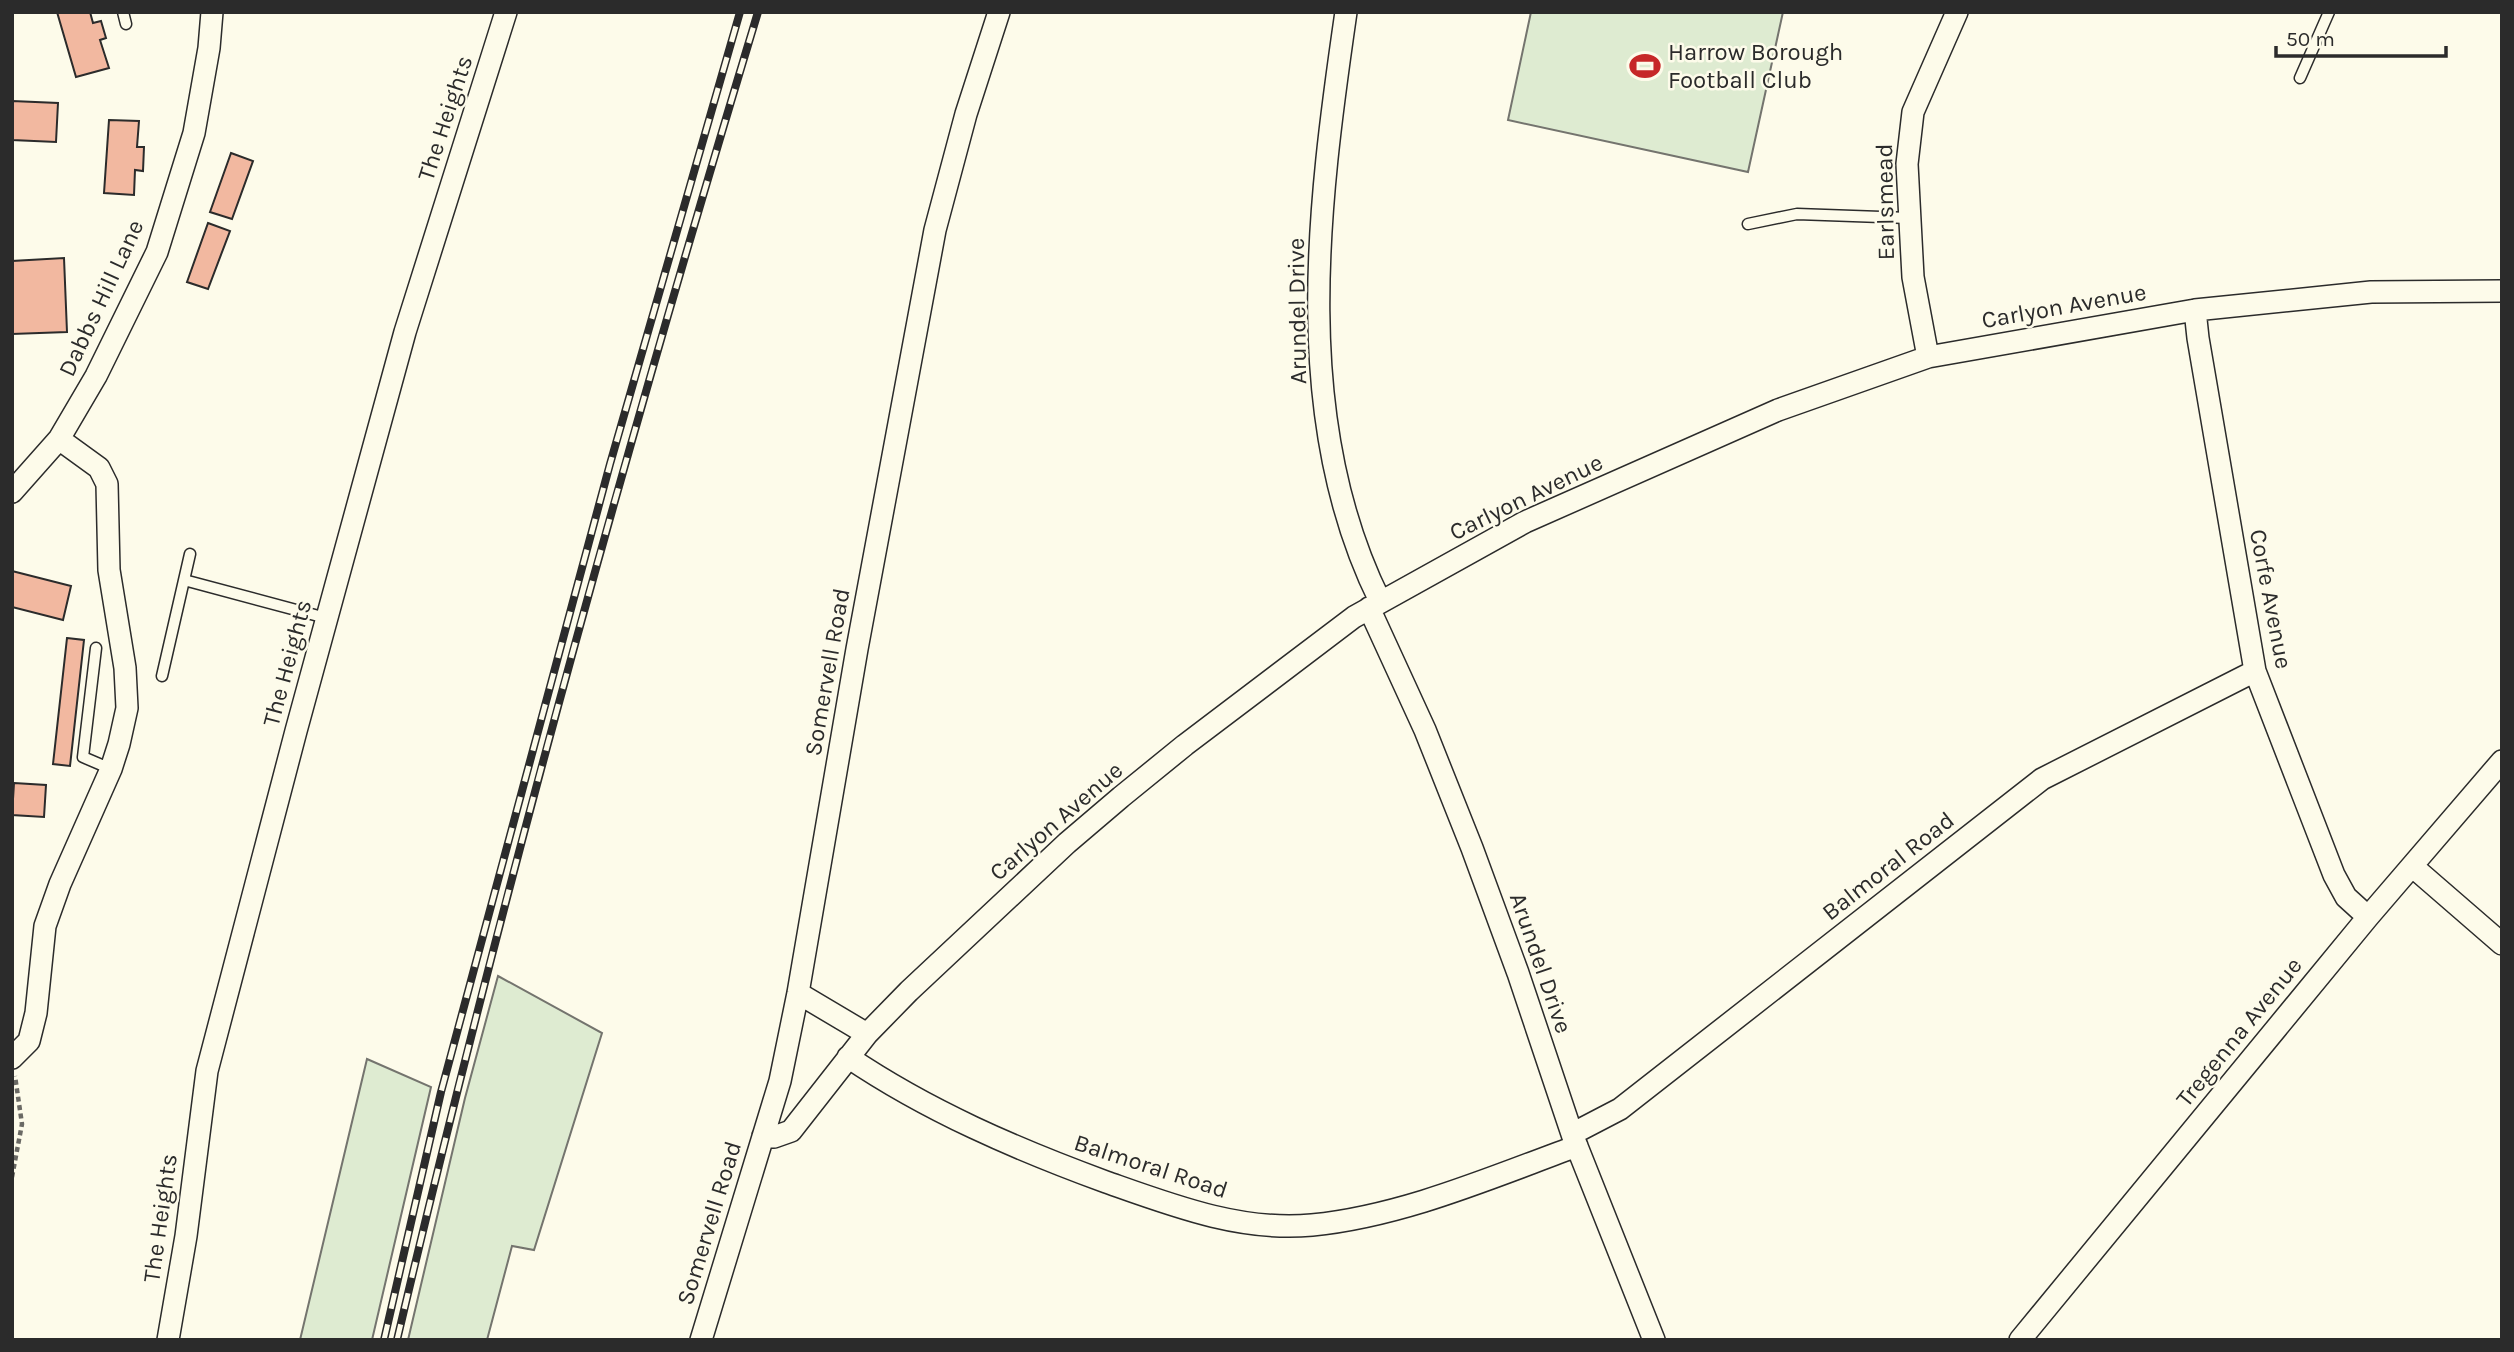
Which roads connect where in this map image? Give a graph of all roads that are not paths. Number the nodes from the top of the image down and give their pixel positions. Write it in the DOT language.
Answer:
graph roads {
  1 [pos="123,12"];
  2 [pos="212,12"];
  3 [pos="506,12"];
  4 [pos="999,12"];
  5 [pos="1346,12"];
  6 [pos="1957,12"];
  7 [pos="2329,12"];
  8 [pos="126,24"];
  9 [pos="2300,78"];
  10 [pos="1909,218"];
  11 [pos="1748,224"];
  12 [pos="2502,290"];
  13 [pos="2195,310"];
  14 [pos="1928,357"];
  15 [pos="59,439"];
  16 [pos="12,492"];
  17 [pos="190,554"];
  18 [pos="184,580"];
  19 [pos="1375,604"];
  20 [pos="326,618"];
  21 [pos="96,648"];
  22 [pos="2255,671"];
  23 [pos="162,676"];
  24 [pos="2502,761"];
  25 [pos="111,769"];
  26 [pos="2412,866"];
  27 [pos="2368,917"];
  28 [pos="2502,944"];
  29 [pos="798,993"];
  30 [pos="867,1034"];
  31 [pos="848,1057"];
  32 [pos="12,1058"];
  33 [pos="763,1136"];
  34 [pos="1574,1140"];
  35 [pos="168,1340"];
  36 [pos="701,1340"];
  37 [pos="1654,1340"];
  38 [pos="2020,1340"];
  1 -- 8 [label="lane"];
  2 -- 15 [label="street, Dabbs Hill Lane"];
  3 -- 20 [label="street, The Heights"];
  4 -- 29 [label="street, Somervell Road"];
  5 -- 19 [label="street, Arundel Drive"];
  6 -- 10 [label="street, Earlsmead"];
  7 -- 9 [label="lane"];
  10 -- 11 [label="lane"];
  10 -- 14 [label="street, Earlsmead"];
  12 -- 13 [label="street, Carlyon Avenue"];
  13 -- 14 [label="street, Carlyon Avenue"];
  13 -- 22 [label="street, Corfe Avenue"];
  14 -- 19 [label="street, Carlyon Avenue"];
  15 -- 16 [label="street, Dabbs Hill Lane"];
  15 -- 25 [label="street"];
  17 -- 18 [label="lane"];
  18 -- 20 [label="lane"];
  18 -- 23 [label="lane"];
  19 -- 30 [label="street, Carlyon Avenue"];
  19 -- 34 [label="street, Arundel Drive"];
  20 -- 35 [label="street, The Heights"];
  21 -- 25 [label="lane"];
  22 -- 27 [label="street, Corfe Avenue"];
  22 -- 34 [label="street, Balmoral Road"];
  24 -- 26 [label="street, Tregenna Avenue"];
  25 -- 32 [label="street"];
  26 -- 27 [label="street, Tregenna Avenue"];
  26 -- 28 [label="street"];
  27 -- 38 [label="street, Tregenna Avenue"];
  29 -- 30 [label="street"];
  29 -- 33 [label="street, Somervell Road"];
  30 -- 31 [label="street, Carlyon Avenue"];
  31 -- 33 [label="street, Carlyon Avenue"];
  31 -- 34 [label="street, Balmoral Road"];
  33 -- 36 [label="street, Somervell Road"];
  34 -- 37 [label="street, Arundel Drive"];
}
